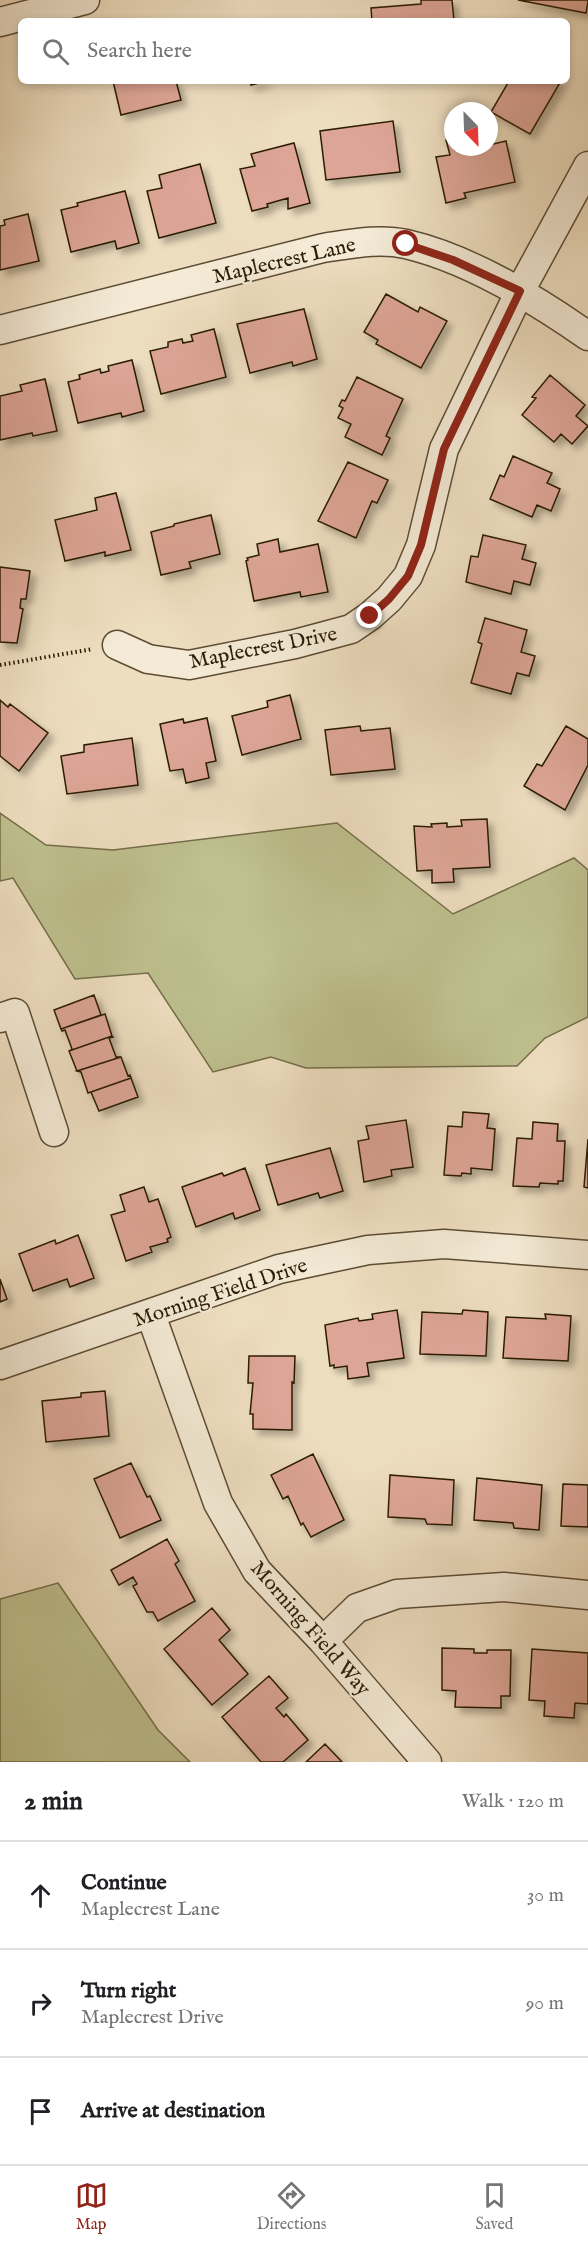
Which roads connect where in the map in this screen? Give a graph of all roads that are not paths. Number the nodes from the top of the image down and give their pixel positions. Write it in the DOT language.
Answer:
graph roads {
  1 [pos="85,0"];
  2 [pos="0,22"];
  3 [pos="588,165"];
  4 [pos="520,291"];
  5 [pos="0,330"];
  6 [pos="588,336"];
  7 [pos="117,645"];
  8 [pos="0,1018"];
  9 [pos="54,1132"];
  10 [pos="588,1255"];
  11 [pos="151,1315"];
  12 [pos="0,1365"];
  13 [pos="588,1595"];
  14 [pos="322,1641"];
  15 [pos="428,1762"];
  1 -- 2 [label="street"];
  3 -- 4 [label="street, Maplecrest Drive"];
  4 -- 5 [label="street, Maplecrest Lane"];
  4 -- 6 [label="street, Maplecrest Lane"];
  4 -- 7 [label="street, Maplecrest Drive"];
  8 -- 9 [label="street"];
  10 -- 11 [label="street, Morning Field Drive"];
  11 -- 12 [label="street, Morning Field Drive"];
  11 -- 14 [label="street, Morning Field Way"];
  13 -- 14 [label="street"];
  14 -- 15 [label="street, Morning Field Way"];
}
